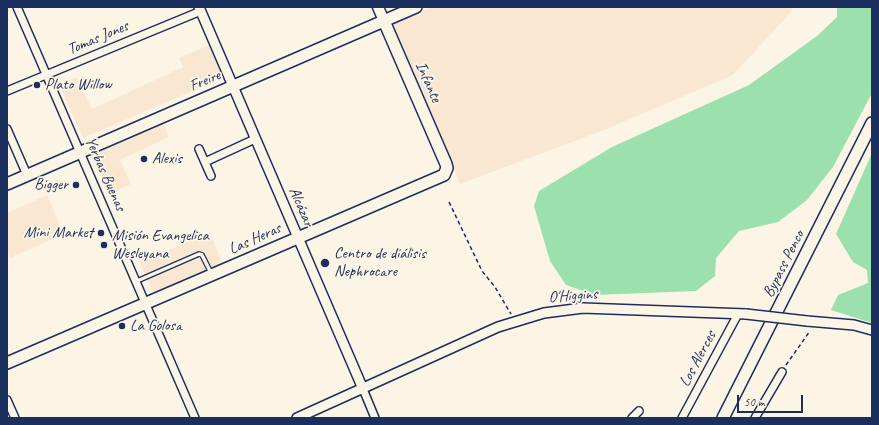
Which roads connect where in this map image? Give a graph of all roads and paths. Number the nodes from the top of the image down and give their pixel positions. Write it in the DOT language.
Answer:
graph roads {
  1 [pos="17,7"];
  2 [pos="378,7"];
  3 [pos="413,8"];
  4 [pos="200,9"];
  5 [pos="384,21"];
  6 [pos="47,75"];
  7 [pos="233,86"];
  8 [pos="7,92"];
  9 [pos="872,123"];
  10 [pos="7,129"];
  11 [pos="255,139"];
  12 [pos="199,149"];
  13 [pos="81,152"];
  14 [pos="205,162"];
  15 [pos="447,171"];
  16 [pos="27,175"];
  17 [pos="211,176"];
  18 [pos="7,184"];
  19 [pos="449,202"];
  20 [pos="298,238"];
  21 [pos="212,275"];
  22 [pos="137,281"];
  23 [pos="146,303"];
  24 [pos="742,314"];
  25 [pos="515,321"];
  26 [pos="811,321"];
  27 [pos="872,330"];
  28 [pos="7,363"];
  29 [pos="782,372"];
  30 [pos="363,389"];
  31 [pos="7,400"];
  32 [pos="639,411"];
  33 [pos="15,418"];
  34 [pos="195,418"];
  35 [pos="297,418"];
  36 [pos="375,418"];
  37 [pos="632,418"];
  38 [pos="682,418"];
  39 [pos="723,418"];
  40 [pos="755,418"];
  1 -- 6 [label="street, Yerbas Buenas"];
  2 -- 5 [label="main road, Infante"];
  3 -- 5 [label="main road, Freire"];
  4 -- 6 [label="street, Tomas Jones"];
  4 -- 7 [label="street, Alcázar"];
  5 -- 7 [label="main road, Freire"];
  5 -- 15 [label="main road, Infante"];
  6 -- 8 [label="street, Tomas Jones"];
  6 -- 13 [label="street, Yerbas Buenas"];
  7 -- 11 [label="street, Alcázar"];
  7 -- 13 [label="main road, Freire"];
  9 -- 39 [label="main road, Bypass Penco"];
  10 -- 16 [label="street"];
  11 -- 14 [label="street"];
  11 -- 20 [label="street, Alcázar"];
  12 -- 14 [label="street"];
  13 -- 16 [label="main road, Freire"];
  13 -- 22 [label="street, Yerbas Buenas"];
  14 -- 17 [label="street"];
  15 -- 20 [label="main road, Las Heras"];
  16 -- 18 [label="main road, Freire"];
  19 -- 25 [label="path"];
  20 -- 21 [label="main road, Las Heras"];
  20 -- 30 [label="street, Alcázar"];
  21 -- 22 [label="lane"];
  21 -- 23 [label="main road, Las Heras"];
  22 -- 23 [label="street, Yerbas Buenas"];
  23 -- 28 [label="main road, Las Heras"];
  23 -- 34 [label="street, Yerbas Buenas"];
  24 -- 25 [label="street, O'Higgins"];
  24 -- 26 [label="street, O'Higgins, bridge"];
  24 -- 38 [label="street, Los Alerces"];
  25 -- 30 [label="street, O'Higgins"];
  26 -- 27 [label="street, O'Higgins"];
  26 -- 29 [label="path"];
  29 -- 40 [label="street"];
  30 -- 35 [label="street, O'Higgins"];
  30 -- 36 [label="street, Alcázar"];
  31 -- 33 [label="street"];
  32 -- 37 [label="street"];
}
